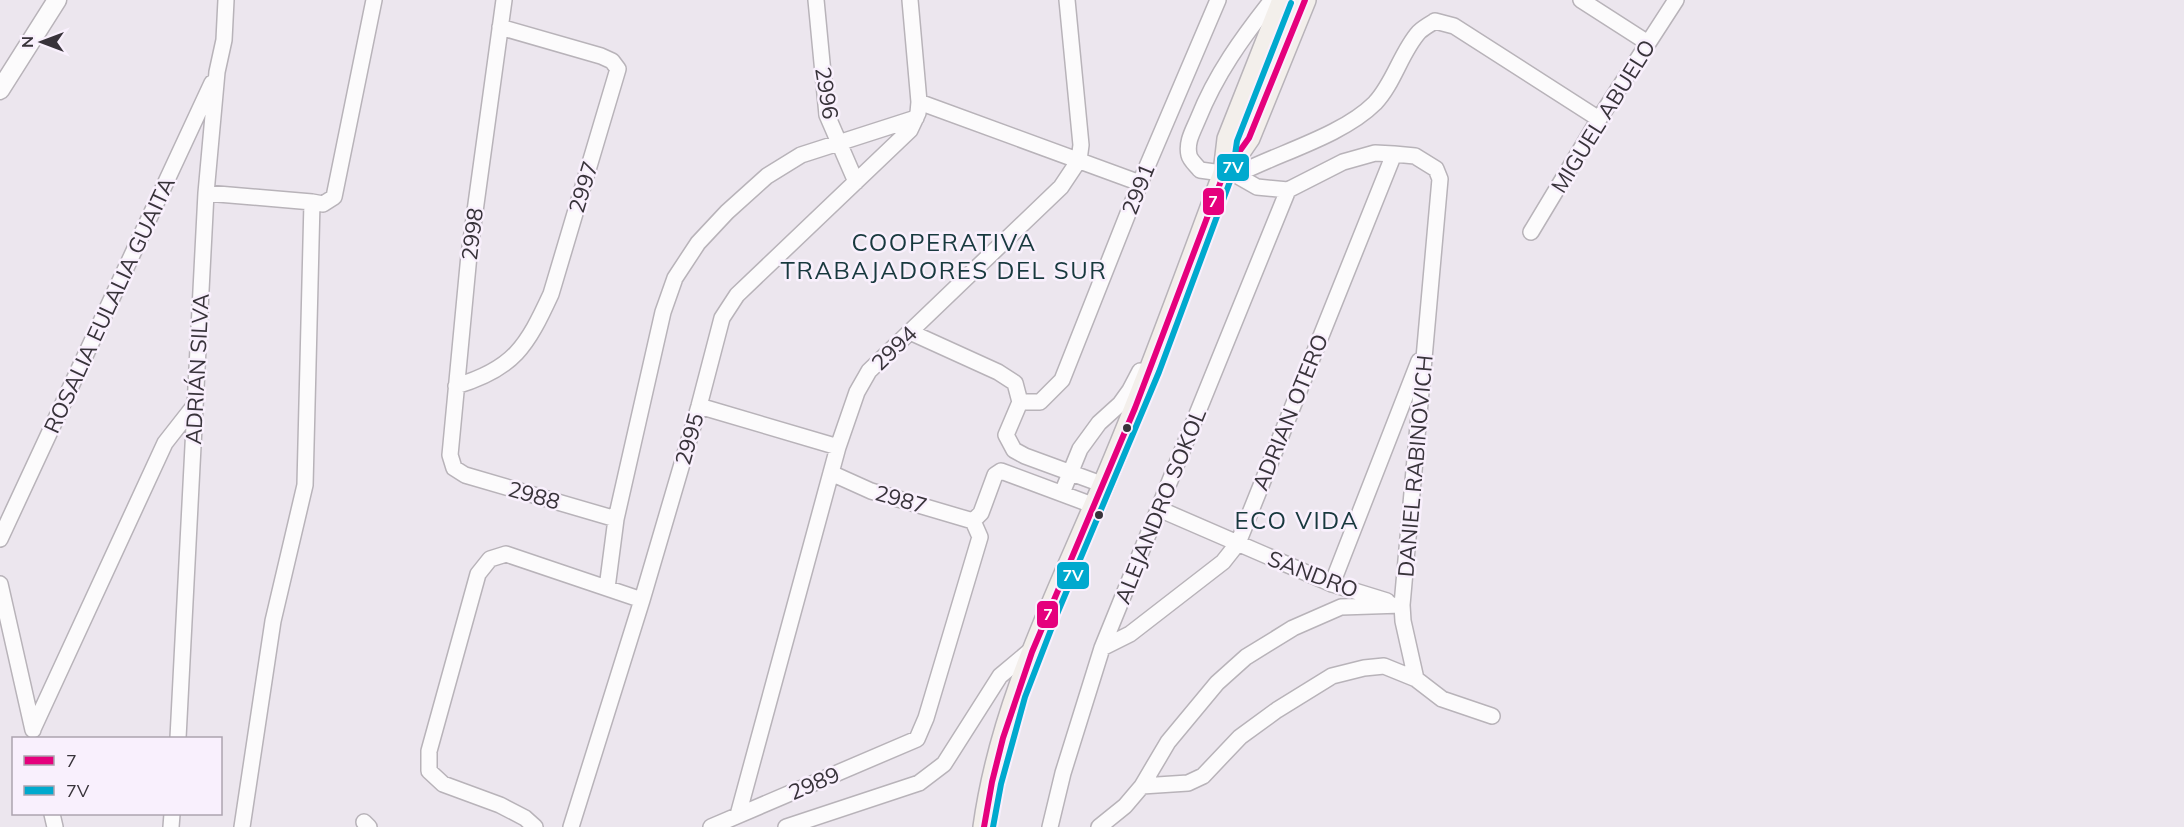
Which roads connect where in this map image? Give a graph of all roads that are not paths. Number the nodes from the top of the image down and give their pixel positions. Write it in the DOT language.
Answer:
graph roads {
  1 [pos="57,0"];
  2 [pos="226,0"];
  3 [pos="374,0"];
  4 [pos="504,0"];
  5 [pos="816,0"];
  6 [pos="910,0"];
  7 [pos="1066,0"];
  8 [pos="1218,0"];
  9 [pos="1272,0"];
  10 [pos="1283,0"];
  11 [pos="1305,0"];
  12 [pos="1581,0"];
  13 [pos="1676,0"];
  14 [pos="501,27"];
  15 [pos="1648,42"];
  16 [pos="217,72"];
  17 [pos="0,90"];
  18 [pos="919,102"];
  19 [pos="916,118"];
  20 [pos="1599,119"];
  21 [pos="838,141"];
  22 [pos="1394,154"];
  23 [pos="1079,160"];
  24 [pos="1230,174"];
  25 [pos="856,182"];
  26 [pos="1140,183"];
  27 [pos="1288,190"];
  28 [pos="206,193"];
  29 [pos="312,202"];
  30 [pos="1531,232"];
  31 [pos="910,332"];
  32 [pos="1426,343"];
  33 [pos="1159,344"];
  34 [pos="456,386"];
  35 [pos="1020,402"];
  36 [pos="194,406"];
  37 [pos="699,406"];
  38 [pos="838,447"];
  39 [pos="454,468"];
  40 [pos="1070,472"];
  41 [pos="831,473"];
  42 [pos="1104,485"];
  43 [pos="1062,493"];
  44 [pos="1095,506"];
  45 [pos="1159,509"];
  46 [pos="616,519"];
  47 [pos="974,521"];
  48 [pos="0,539"];
  49 [pos="1238,543"];
  50 [pos="0,584"];
  51 [pos="1332,584"];
  52 [pos="607,588"];
  53 [pos="642,600"];
  54 [pos="1402,605"];
  55 [pos="3,611"];
  56 [pos="1102,648"];
  57 [pos="1032,650"];
  58 [pos="1416,679"];
  59 [pos="1492,716"];
  60 [pos="34,734"];
  61 [pos="177,737"];
  62 [pos="1142,786"];
  63 [pos="738,815"];
  64 [pos="242,827"];
  65 [pos="535,827"];
  66 [pos="571,827"];
  67 [pos="711,827"];
  68 [pos="786,827"];
  69 [pos="984,827"];
  70 [pos="1050,827"];
  71 [pos="1099,827"];
  1 -- 17 [label="street"];
  2 -- 16 [label="street, ADRIÁN SILVA"];
  3 -- 29 [label="street"];
  4 -- 14 [label="street, 2998"];
  5 -- 21 [label="street, 2996"];
  6 -- 18 [label="street, 2995"];
  7 -- 23 [label="street"];
  8 -- 26 [label="street, 2991"];
  9 -- 24 [label="street"];
  10 -- 24 [label="main road"];
  11 -- 24 [label="main road"];
  12 -- 15 [label="street"];
  13 -- 15 [label="street, MIGUEL ABUELO"];
  14 -- 34 [label="street, 2998"];
  14 -- 34 [label="street, 2997"];
  15 -- 20 [label="street, MIGUEL ABUELO"];
  16 -- 28 [label="street, ADRIÁN SILVA"];
  16 -- 48 [label="street, ROSALIA EULALIA GUAITA"];
  18 -- 19 [label="street, 2995"];
  18 -- 23 [label="street"];
  19 -- 21 [label="street"];
  19 -- 25 [label="street, 2995"];
  20 -- 24 [label="street"];
  20 -- 30 [label="street, MIGUEL ABUELO"];
  21 -- 25 [label="street, 2996"];
  21 -- 46 [label="street"];
  22 -- 27 [label="street"];
  22 -- 32 [label="street, DANIEL RABINOVICH"];
  22 -- 49 [label="street, ADRIAN OTERO"];
  23 -- 26 [label="street"];
  23 -- 31 [label="street, 2994"];
  24 -- 27 [label="street"];
  24 -- 33 [label="main road"];
  25 -- 37 [label="street, 2995"];
  26 -- 35 [label="street, 2991"];
  27 -- 45 [label="street, ALEJANDRO SOKOL"];
  28 -- 29 [label="street"];
  28 -- 36 [label="street, ADRIÁN SILVA"];
  29 -- 64 [label="street"];
  31 -- 35 [label="street"];
  31 -- 38 [label="street, 2994"];
  32 -- 51 [label="street"];
  32 -- 54 [label="street, DANIEL RABINOVICH"];
  33 -- 40 [label="street"];
  33 -- 42 [label="main road"];
  34 -- 39 [label="street, 2998"];
  35 -- 40 [label="street"];
  36 -- 60 [label="street"];
  36 -- 61 [label="street, ADRIÁN SILVA"];
  37 -- 38 [label="street"];
  37 -- 53 [label="street, 2995"];
  38 -- 41 [label="street, 2994"];
  39 -- 46 [label="street, 2988"];
  40 -- 42 [label="street"];
  40 -- 43 [label="street"];
  41 -- 47 [label="street, 2987"];
  41 -- 63 [label="street, 2994"];
  42 -- 44 [label="main road"];
  43 -- 44 [label="street"];
  43 -- 47 [label="street"];
  44 -- 57 [label="main road"];
  45 -- 49 [label="street, SANDRO"];
  45 -- 56 [label="street, ALEJANDRO SOKOL"];
  46 -- 52 [label="street"];
  47 -- 63 [label="street, 2989"];
  49 -- 51 [label="street, SANDRO"];
  49 -- 56 [label="street, ADRIAN OTERO"];
  50 -- 55 [label="street"];
  51 -- 54 [label="street, SANDRO"];
  52 -- 53 [label="street"];
  52 -- 65 [label="street"];
  53 -- 66 [label="street, 2995"];
  54 -- 58 [label="street, DANIEL RABINOVICH"];
  54 -- 62 [label="street"];
  55 -- 60 [label="street"];
  56 -- 70 [label="street, ALEJANDRO SOKOL"];
  57 -- 68 [label="street"];
  57 -- 69 [label="main road"];
  58 -- 59 [label="street"];
  58 -- 62 [label="street"];
  62 -- 71 [label="street"];
  63 -- 67 [label="street, 2989"];
}
